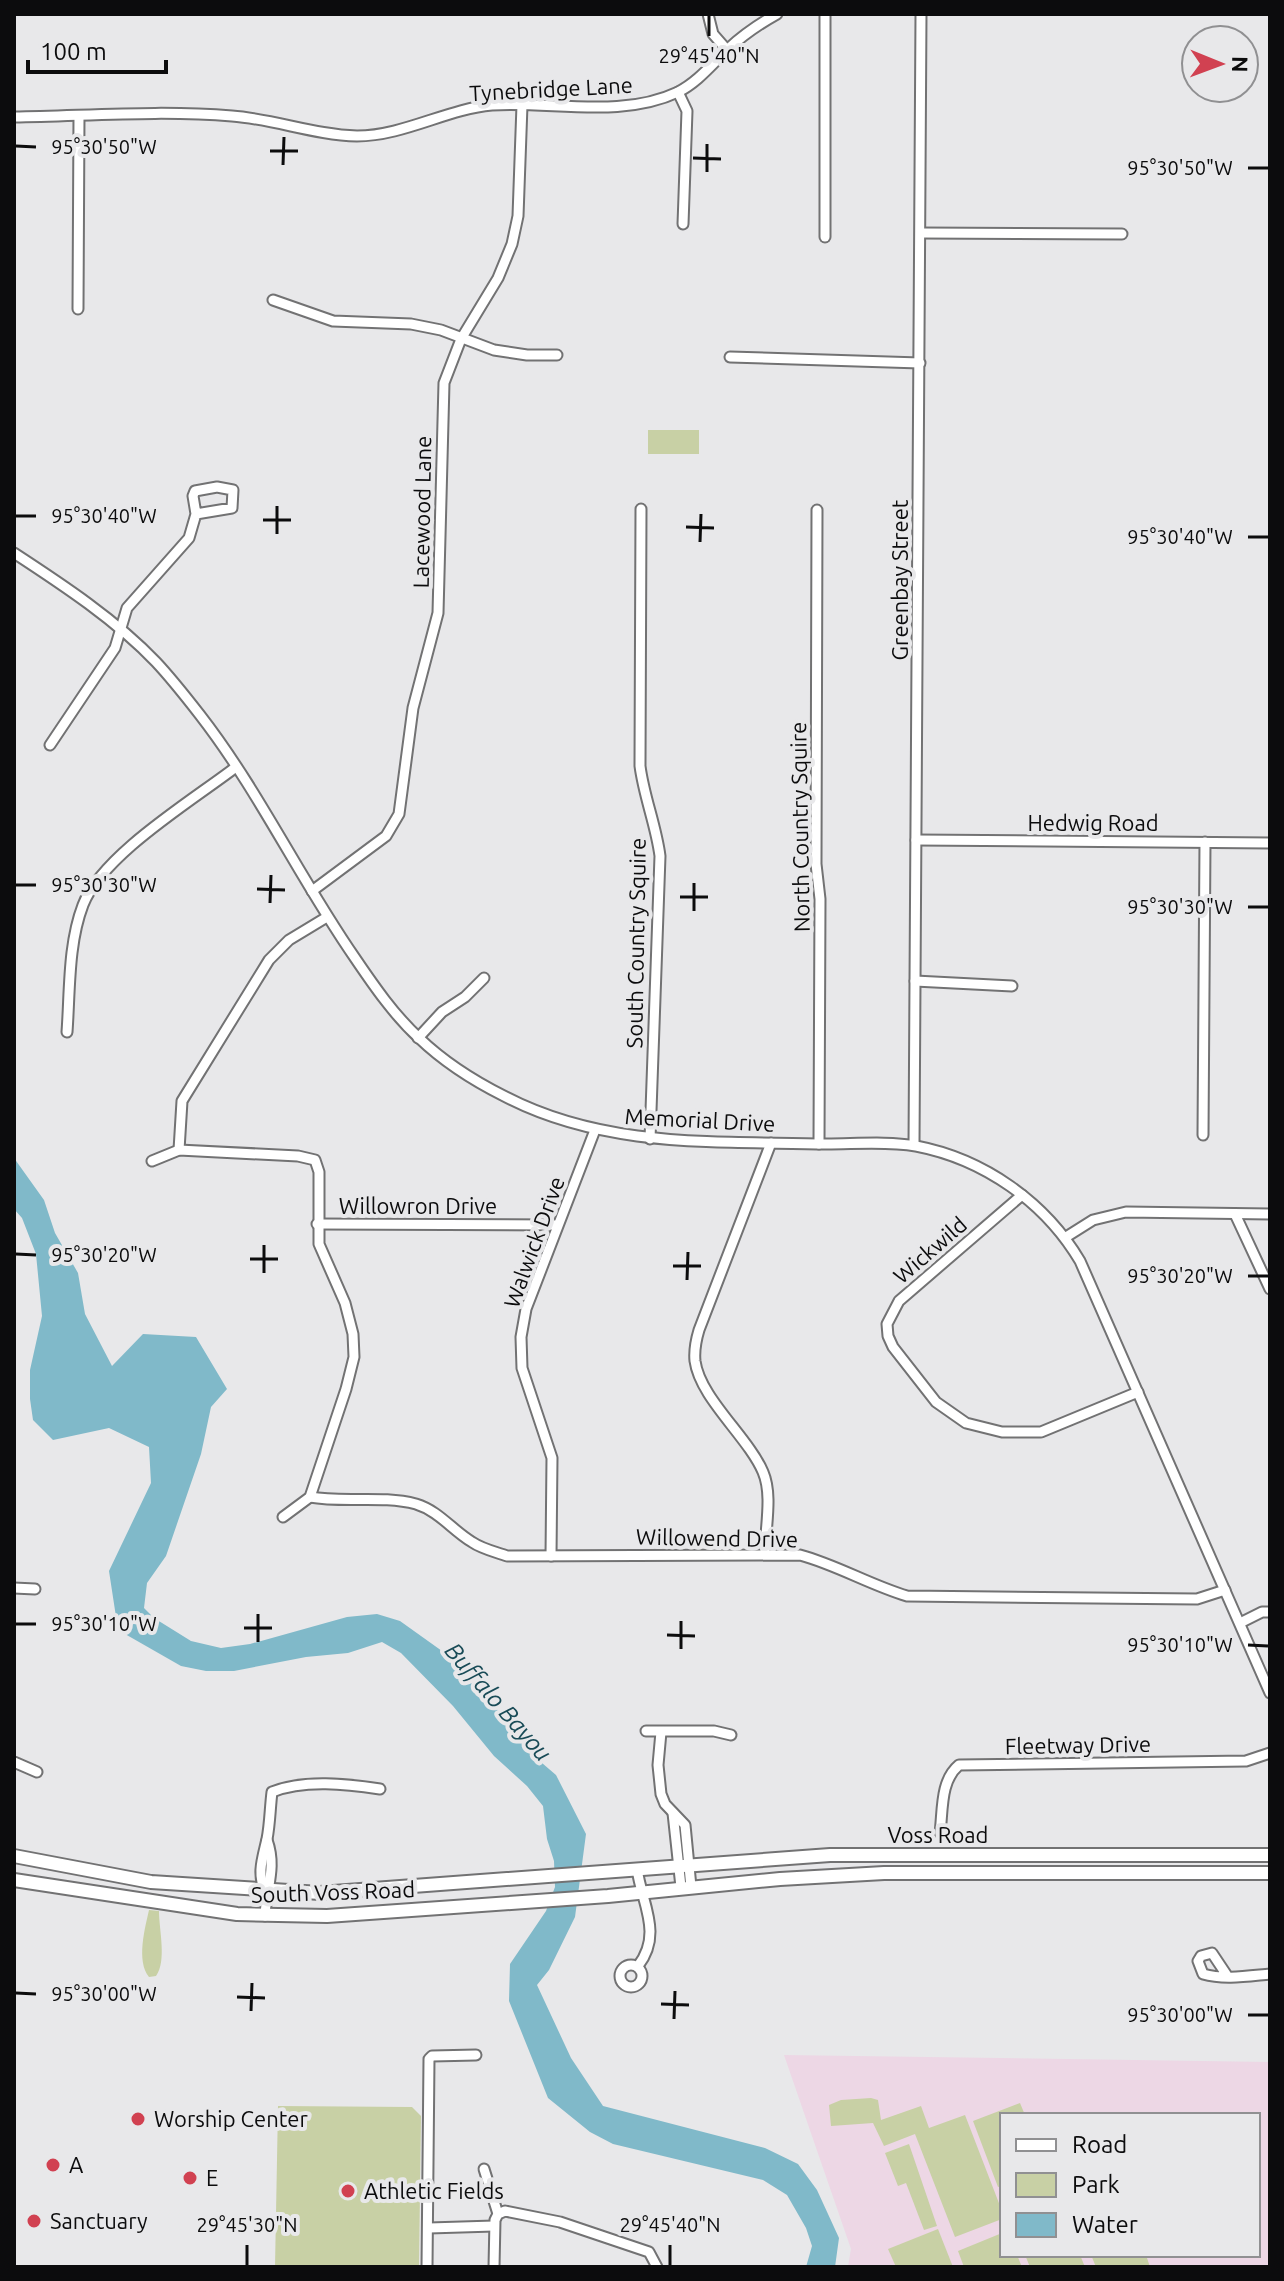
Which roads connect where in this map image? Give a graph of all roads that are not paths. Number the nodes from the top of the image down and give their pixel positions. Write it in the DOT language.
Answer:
graph roads {
  1 [pos="708,14"];
  2 [pos="777,14"];
  3 [pos="825,14"];
  4 [pos="921,14"];
  5 [pos="727,50"];
  6 [pos="678,92"];
  7 [pos="522,105"];
  8 [pos="79,116"];
  9 [pos="14,117"];
  10 [pos="683,224"];
  11 [pos="921,233"];
  12 [pos="1122,234"];
  13 [pos="825,237"];
  14 [pos="273,300"];
  15 [pos="78,309"];
  16 [pos="461,339"];
  17 [pos="557,355"];
  18 [pos="730,357"];
  19 [pos="920,363"];
  20 [pos="641,509"];
  21 [pos="817,510"];
  22 [pos="196,514"];
  23 [pos="14,553"];
  24 [pos="121,629"];
  25 [pos="50,745"];
  26 [pos="236,767"];
  27 [pos="916,840"];
  28 [pos="1205,842"];
  29 [pos="1270,843"];
  30 [pos="312,891"];
  31 [pos="327,917"];
  32 [pos="484,978"];
  33 [pos="915,981"];
  34 [pos="1012,986"];
  35 [pos="67,1032"];
  36 [pos="418,1038"];
  37 [pos="595,1130"];
  38 [pos="1203,1135"];
  39 [pos="650,1139"];
  40 [pos="771,1143"];
  41 [pos="819,1144"];
  42 [pos="914,1145"];
  43 [pos="179,1150"];
  44 [pos="152,1161"];
  45 [pos="1022,1195"];
  46 [pos="1235,1214"];
  47 [pos="1270,1214"];
  48 [pos="317,1224"];
  49 [pos="557,1225"];
  50 [pos="1066,1237"];
  51 [pos="1270,1289"];
  52 [pos="1138,1392"];
  53 [pos="310,1497"];
  54 [pos="283,1517"];
  55 [pos="765,1553"];
  56 [pos="551,1556"];
  57 [pos="14,1588"];
  58 [pos="35,1589"];
  59 [pos="1225,1590"];
  60 [pos="1270,1612"];
  61 [pos="1240,1623"];
  62 [pos="1270,1693"];
  63 [pos="646,1731"];
  64 [pos="661,1732"];
  65 [pos="731,1735"];
  66 [pos="1270,1753"];
  67 [pos="14,1762"];
  68 [pos="37,1772"];
  69 [pos="380,1789"];
  70 [pos="940,1833"];
  71 [pos="998,1855"];
  72 [pos="1270,1855"];
  73 [pos="14,1856"];
  74 [pos="1108,1856"];
  75 [pos="780,1859"];
  76 [pos="683,1866"];
  77 [pos="637,1869"];
  78 [pos="606,1871"];
  79 [pos="996,1873"];
  80 [pos="1270,1873"];
  81 [pos="1107,1874"];
  82 [pos="780,1879"];
  83 [pos="14,1880"];
  84 [pos="404,1887"];
  85 [pos="686,1887"];
  86 [pos="266,1892"];
  87 [pos="641,1892"];
  88 [pos="608,1896"];
  89 [pos="420,1910"];
  90 [pos="265,1916"];
  91 [pos="638,1966"];
  92 [pos="1270,1974"];
  93 [pos="1228,1977"];
  94 [pos="476,2055"];
  95 [pos="484,2169"];
  96 [pos="498,2214"];
  97 [pos="494,2226"];
  98 [pos="429,2228"];
  99 [pos="427,2267"];
  100 [pos="494,2267"];
  101 [pos="657,2267"];
  1 -- 5 [label="street"];
  2 -- 5 [label="street, Tynebridge Lane"];
  3 -- 13 [label="street"];
  4 -- 11 [label="street, Greenbay Street"];
  5 -- 6 [label="street, Tynebridge Lane"];
  6 -- 7 [label="street, Tynebridge Lane"];
  6 -- 10 [label="street"];
  7 -- 8 [label="street, Tynebridge Lane"];
  7 -- 16 [label="street, Lacewood Lane"];
  8 -- 9 [label="street, Tynebridge Lane"];
  8 -- 15 [label="street"];
  11 -- 12 [label="street"];
  11 -- 19 [label="street, Greenbay Street"];
  14 -- 16 [label="street"];
  16 -- 17 [label="street"];
  16 -- 30 [label="street, Lacewood Lane"];
  18 -- 19 [label="street"];
  19 -- 27 [label="street, Greenbay Street"];
  20 -- 39 [label="street, South Country Squire"];
  21 -- 41 [label="street, North Country Squire"];
  22 -- 22 [label="street"];
  22 -- 24 [label="street"];
  23 -- 24 [label="street, Memorial Drive"];
  24 -- 25 [label="street"];
  24 -- 26 [label="street, Memorial Drive"];
  26 -- 30 [label="street, Memorial Drive"];
  26 -- 35 [label="street"];
  27 -- 28 [label="street, Hedwig Road"];
  27 -- 33 [label="street, Greenbay Street"];
  28 -- 29 [label="street, Hedwig Road"];
  28 -- 38 [label="street"];
  30 -- 31 [label="street, Memorial Drive"];
  31 -- 36 [label="street, Memorial Drive"];
  31 -- 43 [label="street"];
  32 -- 36 [label="street"];
  33 -- 34 [label="street"];
  33 -- 42 [label="street, Greenbay Street"];
  36 -- 37 [label="street, Memorial Drive"];
  37 -- 39 [label="street, Memorial Drive"];
  37 -- 49 [label="street, Walwick Drive"];
  39 -- 40 [label="street, Memorial Drive"];
  40 -- 41 [label="street, Memorial Drive"];
  40 -- 55 [label="street"];
  41 -- 42 [label="street, Memorial Drive"];
  42 -- 45 [label="street, Memorial Drive"];
  43 -- 44 [label="street, Willowron Drive"];
  43 -- 48 [label="street, Willowron Drive"];
  45 -- 50 [label="street, Memorial Drive"];
  45 -- 52 [label="street, Wickwild"];
  46 -- 47 [label="street"];
  46 -- 50 [label="street"];
  46 -- 51 [label="street"];
  48 -- 49 [label="street, Willowron Drive"];
  48 -- 53 [label="street"];
  49 -- 56 [label="street, Walwick Drive"];
  50 -- 52 [label="street, Memorial Drive"];
  52 -- 59 [label="street, Memorial Drive"];
  53 -- 54 [label="street"];
  53 -- 56 [label="street, Willowend Drive"];
  55 -- 56 [label="street, Willowend Drive"];
  55 -- 59 [label="street, Willowend Drive"];
  57 -- 58 [label="street"];
  59 -- 61 [label="street, Memorial Drive"];
  60 -- 61 [label="street"];
  61 -- 62 [label="street, Memorial Drive"];
  63 -- 64 [label="street"];
  64 -- 65 [label="street"];
  64 -- 76 [label="street"];
  66 -- 70 [label="street, Fleetway Drive"];
  67 -- 68 [label="street"];
  69 -- 86 [label="street"];
  71 -- 74 [label="main road, Voss Road"];
  71 -- 75 [label="main road, Voss Road"];
  71 -- 79 [label="main road"];
  72 -- 74 [label="main road, Voss Road"];
  73 -- 86 [label="main road, South Voss Road"];
  74 -- 81 [label="main road"];
  75 -- 76 [label="main road, Voss Road"];
  75 -- 82 [label="main road"];
  76 -- 77 [label="main road, Voss Road"];
  76 -- 85 [label="street"];
  77 -- 78 [label="main road, Voss Road"];
  77 -- 87 [label="street"];
  78 -- 84 [label="main road, South Voss Road"];
  79 -- 81 [label="main road, Voss Road"];
  79 -- 82 [label="main road, Voss Road"];
  80 -- 81 [label="main road, Voss Road"];
  82 -- 85 [label="main road, Voss Road"];
  83 -- 90 [label="main road, South Voss Road"];
  84 -- 86 [label="main road, South Voss Road"];
  84 -- 89 [label="main road"];
  85 -- 87 [label="main road, Voss Road"];
  86 -- 90 [label="street"];
  87 -- 88 [label="main road, Voss Road"];
  87 -- 91 [label="street"];
  88 -- 89 [label="main road, South Voss Road"];
  89 -- 90 [label="main road, South Voss Road"];
  92 -- 93 [label="street"];
  94 -- 98 [label="street"];
  95 -- 96 [label="street"];
  96 -- 97 [label="street"];
  96 -- 101 [label="street"];
  97 -- 98 [label="street"];
  97 -- 100 [label="street"];
  98 -- 99 [label="street"];
}
